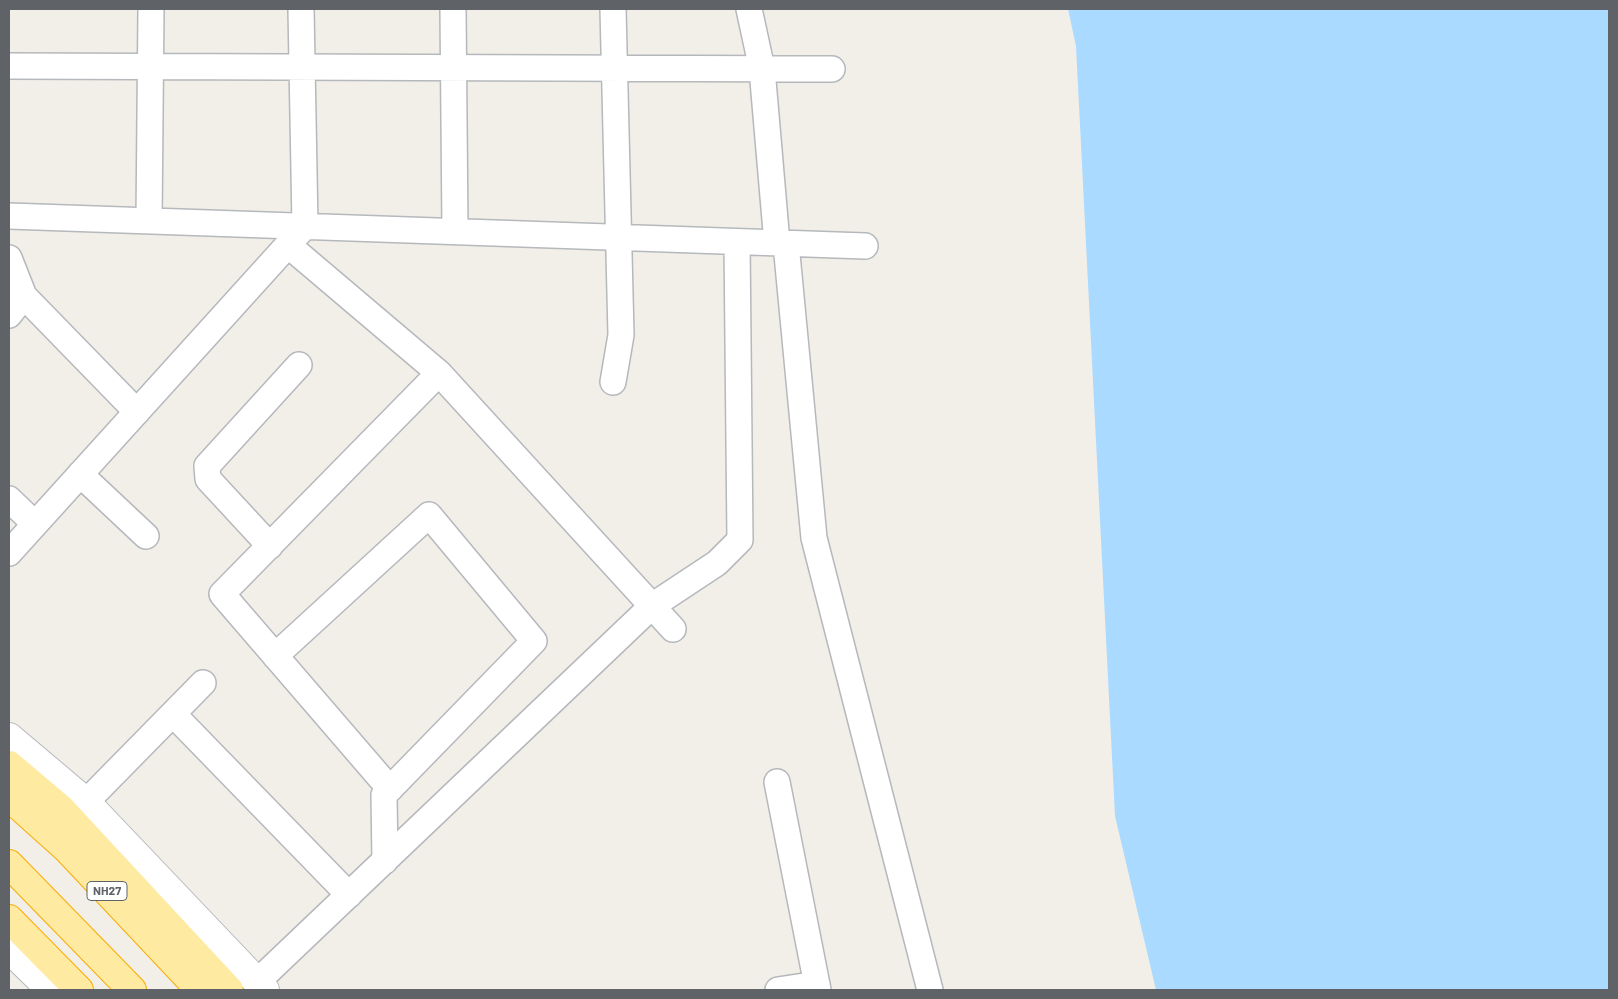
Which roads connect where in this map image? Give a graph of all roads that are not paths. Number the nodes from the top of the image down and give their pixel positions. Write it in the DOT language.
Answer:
graph roads {
  1 [pos="151,9"];
  2 [pos="301,9"];
  3 [pos="453,9"];
  4 [pos="613,9"];
  5 [pos="749,9"];
  6 [pos="9,66"];
  7 [pos="151,66"];
  8 [pos="302,66"];
  9 [pos="453,67"];
  10 [pos="614,68"];
  11 [pos="762,68"];
  12 [pos="832,69"];
  13 [pos="9,216"];
  14 [pos="150,221"];
  15 [pos="305,226"];
  16 [pos="455,232"];
  17 [pos="619,238"];
  18 [pos="737,242"];
  19 [pos="782,243"];
  20 [pos="288,245"];
  21 [pos="865,246"];
  22 [pos="9,258"];
  23 [pos="16,305"];
  24 [pos="298,365"];
  25 [pos="439,373"];
  26 [pos="613,382"];
  27 [pos="136,412"];
  28 [pos="80,474"];
  29 [pos="9,499"];
  30 [pos="35,524"];
  31 [pos="146,536"];
  32 [pos="270,546"];
  33 [pos="9,553"];
  34 [pos="652,606"];
  35 [pos="673,629"];
  36 [pos="275,656"];
  37 [pos="203,683"];
  38 [pos="172,714"];
  39 [pos="9,737"];
  40 [pos="9,765"];
  41 [pos="777,782"];
  42 [pos="390,789"];
  43 [pos="9,797"];
  44 [pos="86,802"];
  45 [pos="385,861"];
  46 [pos="9,864"];
  47 [pos="349,895"];
  48 [pos="9,918"];
  49 [pos="9,949"];
  50 [pos="261,986"];
  51 [pos="817,987"];
  52 [pos="51,990"];
  53 [pos="79,990"];
  54 [pos="132,990"];
  55 [pos="200,990"];
  56 [pos="229,990"];
  57 [pos="778,990"];
  58 [pos="930,990"];
  1 -- 7 [label="street"];
  2 -- 8 [label="street"];
  3 -- 9 [label="street"];
  4 -- 10 [label="street"];
  5 -- 11 [label="street"];
  6 -- 7 [label="street"];
  7 -- 8 [label="street"];
  7 -- 14 [label="street"];
  8 -- 9 [label="street"];
  8 -- 15 [label="street"];
  9 -- 10 [label="street"];
  9 -- 16 [label="street"];
  10 -- 11 [label="street"];
  10 -- 17 [label="street"];
  11 -- 12 [label="street"];
  11 -- 19 [label="street"];
  13 -- 14 [label="street"];
  14 -- 15 [label="street"];
  15 -- 16 [label="street"];
  15 -- 20 [label="street"];
  16 -- 17 [label="street"];
  17 -- 18 [label="street"];
  17 -- 26 [label="street"];
  18 -- 19 [label="street"];
  18 -- 34 [label="street"];
  19 -- 21 [label="street"];
  19 -- 58 [label="street"];
  20 -- 25 [label="street"];
  20 -- 27 [label="street"];
  22 -- 23 [label="street"];
  23 -- 27 [label="street"];
  24 -- 32 [label="street"];
  25 -- 32 [label="street"];
  25 -- 34 [label="street"];
  27 -- 28 [label="street"];
  28 -- 30 [label="street"];
  28 -- 31 [label="street"];
  29 -- 30 [label="street"];
  30 -- 33 [label="street"];
  32 -- 36 [label="street"];
  34 -- 35 [label="street"];
  34 -- 45 [label="street"];
  36 -- 42 [label="street"];
  36 -- 42 [label="street"];
  37 -- 38 [label="street"];
  38 -- 44 [label="street"];
  38 -- 47 [label="street"];
  39 -- 44 [label="street"];
  40 -- 56 [label="highway"];
  41 -- 51 [label="street"];
  42 -- 45 [label="street"];
  43 -- 55 [label="highway, NH27"];
  44 -- 50 [label="street"];
  45 -- 47 [label="street"];
  46 -- 54 [label="highway"];
  47 -- 50 [label="street"];
  48 -- 53 [label="highway"];
  49 -- 52 [label="street"];
  51 -- 57 [label="street"];
}
